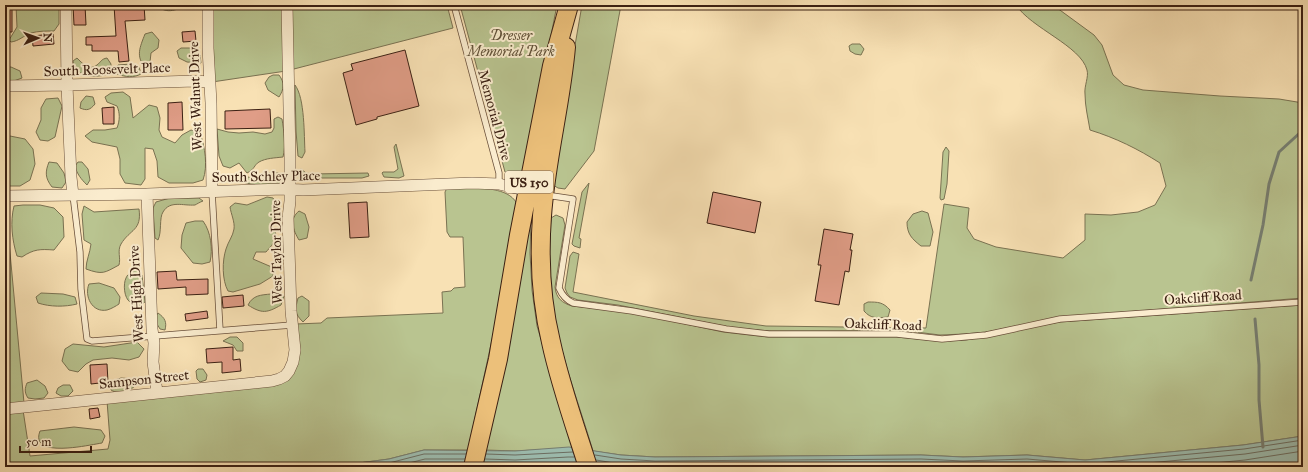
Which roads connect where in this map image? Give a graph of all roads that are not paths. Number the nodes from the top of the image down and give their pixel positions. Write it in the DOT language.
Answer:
graph roads {
  1 [pos="66,5"];
  2 [pos="208,5"];
  3 [pos="287,5"];
  4 [pos="454,5"];
  5 [pos="569,6"];
  6 [pos="209,82"];
  7 [pos="67,85"];
  8 [pos="5,86"];
  9 [pos="499,184"];
  10 [pos="290,190"];
  11 [pos="212,192"];
  12 [pos="535,193"];
  13 [pos="147,194"];
  14 [pos="73,195"];
  15 [pos="5,196"];
  16 [pos="1303,302"];
  17 [pos="292,325"];
  18 [pos="220,330"];
  19 [pos="153,336"];
  20 [pos="285,376"];
  21 [pos="157,392"];
  22 [pos="5,408"];
  23 [pos="473,467"];
  24 [pos="588,467"];
  1 -- 7 [label="street"];
  2 -- 6 [label="street, West Walnut Drive"];
  3 -- 10 [label="street, West Taylor Drive"];
  4 -- 9 [label="lane, Memorial Drive"];
  5 -- 12 [label="main road, US 150"];
  6 -- 7 [label="street, South Roosevelt Place"];
  6 -- 11 [label="street, West Walnut Drive"];
  7 -- 8 [label="street, South Roosevelt Place"];
  7 -- 14 [label="street"];
  9 -- 10 [label="street, South Schley Place"];
  9 -- 12 [label="street, South Schley Place"];
  10 -- 11 [label="street, South Schley Place"];
  10 -- 17 [label="street, West Taylor Drive"];
  11 -- 13 [label="street, South Schley Place"];
  11 -- 18 [label="lane, West Walnut Drive"];
  12 -- 16 [label="lane, Oakcliff Road"];
  12 -- 23 [label="main road, US 150"];
  12 -- 24 [label="main road, US 150"];
  13 -- 14 [label="street, South Schley Place"];
  13 -- 19 [label="street, West High Drive"];
  14 -- 15 [label="street, South Schley Place"];
  14 -- 19 [label="lane"];
  17 -- 18 [label="lane"];
  17 -- 20 [label="street, West Taylor Drive"];
  18 -- 19 [label="lane"];
  19 -- 21 [label="street, West High Drive"];
  20 -- 21 [label="street, Sampson Street"];
  21 -- 22 [label="street, Sampson Street"];
}
